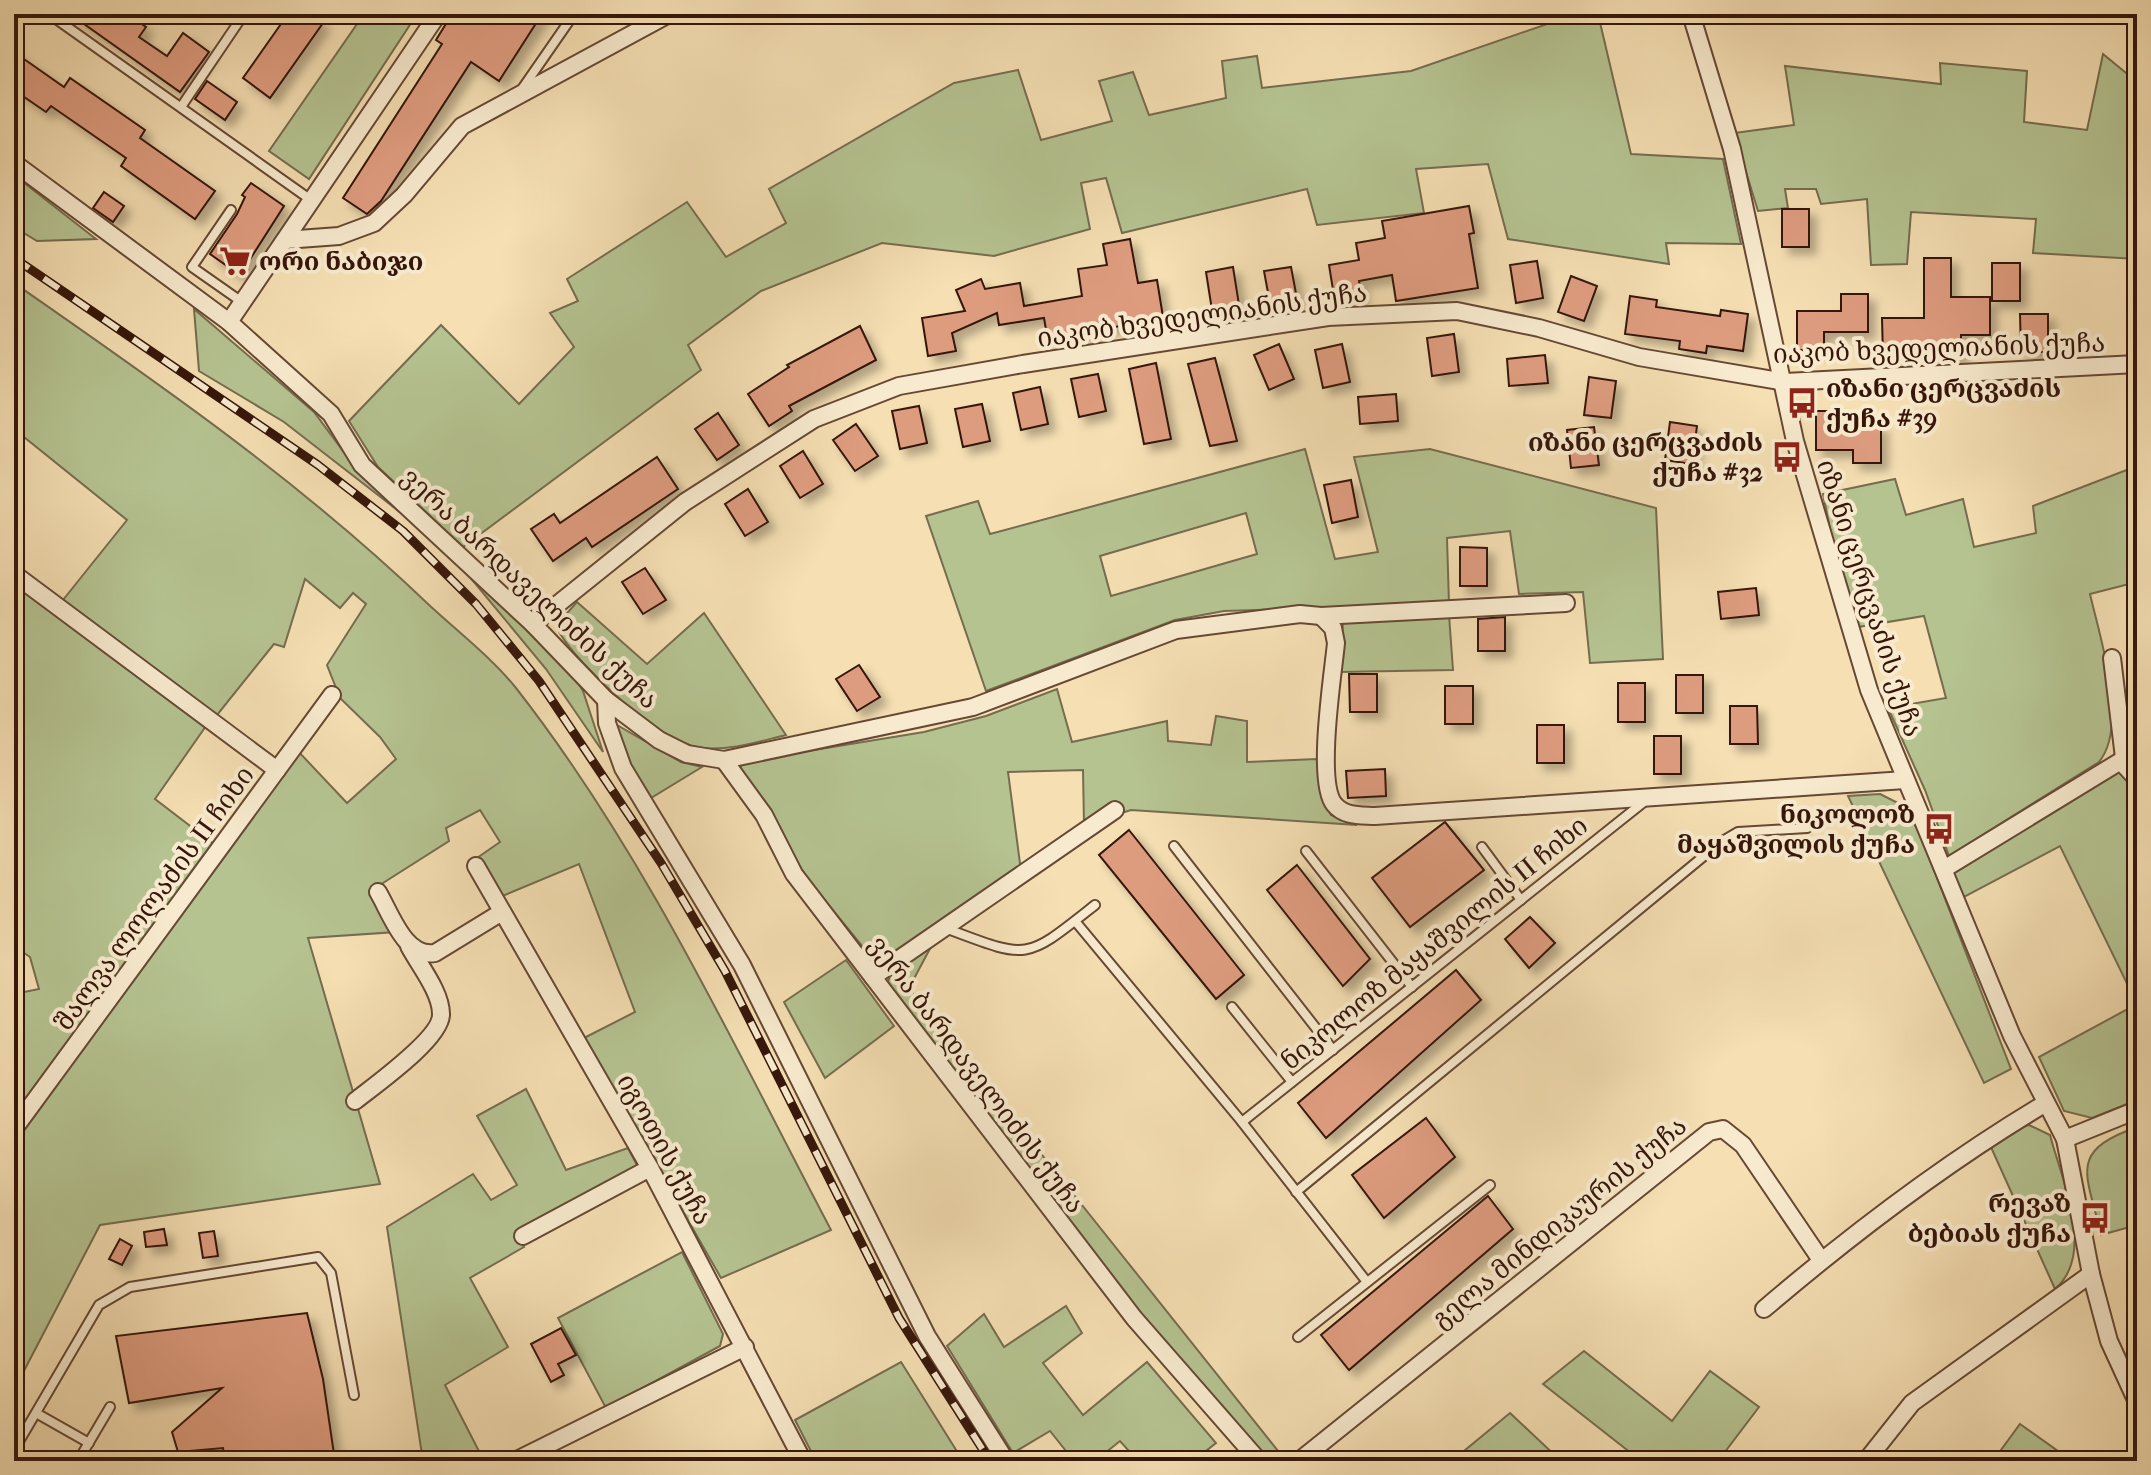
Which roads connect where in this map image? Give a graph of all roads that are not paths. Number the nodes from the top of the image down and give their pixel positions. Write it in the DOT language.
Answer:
graph roads {
  1 [pos="49,14"];
  2 [pos="244,14"];
  3 [pos="438,14"];
  4 [pos="574,14"];
  5 [pos="669,14"];
  6 [pos="1691,14"];
  7 [pos="519,93"];
  8 [pos="181,107"];
  9 [pos="14,163"];
  10 [pos="311,200"];
  11 [pos="231,210"];
  12 [pos="285,240"];
  13 [pos="242,302"];
  14 [pos="229,322"];
  15 [pos="2137,364"];
  16 [pos="1785,382"];
  17 [pos="14,574"];
  18 [pos="1566,603"];
  19 [pos="1321,616"];
  20 [pos="533,624"];
  21 [pos="2112,658"];
  22 [pos="332,695"];
  23 [pos="606,700"];
  24 [pos="2131,756"];
  25 [pos="724,760"];
  26 [pos="277,770"];
  27 [pos="2137,779"];
  28 [pos="1905,780"];
  29 [pos="1652,796"];
  30 [pos="1115,810"];
  31 [pos="1807,828"];
  32 [pos="1174,846"];
  33 [pos="1482,847"];
  34 [pos="1306,851"];
  35 [pos="476,866"];
  36 [pos="1944,869"];
  37 [pos="378,892"];
  38 [pos="1521,900"];
  39 [pos="1095,905"];
  40 [pos="502,912"];
  41 [pos="1075,921"];
  42 [pos="945,928"];
  43 [pos="409,946"];
  44 [pos="873,977"];
  45 [pos="1412,987"];
  46 [pos="1232,1007"];
  47 [pos="1333,1050"];
  48 [pos="1292,1082"];
  49 [pos="355,1101"];
  50 [pos="2046,1103"];
  51 [pos="2137,1110"];
  52 [pos="1242,1122"];
  53 [pos="14,1129"];
  54 [pos="2065,1139"];
  55 [pos="650,1168"];
  56 [pos="1490,1185"];
  57 [pos="1296,1192"];
  58 [pos="523,1236"];
  59 [pos="1821,1260"];
  60 [pos="2091,1274"];
  61 [pos="1367,1282"];
  62 [pos="1764,1309"];
  63 [pos="1298,1337"];
  64 [pos="745,1347"];
  65 [pos="354,1395"];
  66 [pos="2137,1402"];
  67 [pos="110,1407"];
  68 [pos="36,1413"];
  69 [pos="89,1443"];
  70 [pos="14,1450"];
  71 [pos="1251,1458"];
  72 [pos="78,1461"];
  73 [pos="515,1461"];
  74 [pos="803,1461"];
  75 [pos="1006,1461"];
  76 [pos="1299,1461"];
  77 [pos="1866,1461"];
  1 -- 8 [label="lane"];
  2 -- 8 [label="lane"];
  3 -- 10 [label="street"];
  4 -- 7 [label="lane"];
  5 -- 7 [label="street"];
  6 -- 16 [label="street, იზანი ცერცვაძის ქუჩა"];
  7 -- 12 [label="street"];
  8 -- 10 [label="lane"];
  9 -- 14 [label="street, ვერა ბარდაველიძის ქუჩა"];
  10 -- 12 [label="street"];
  11 -- 13 [label="lane"];
  12 -- 13 [label="street"];
  13 -- 14 [label="street"];
  14 -- 20 [label="street, ვერა ბარდაველიძის ქუჩა"];
  15 -- 16 [label="street, იაკობ ხვედელიანის ქუჩა"];
  16 -- 20 [label="street, იაკობ ხვედელიანის ქუჩა"];
  16 -- 28 [label="street, იზანი ცერცვაძის ქუჩა"];
  17 -- 26 [label="street"];
  18 -- 19 [label="street"];
  19 -- 25 [label="street"];
  19 -- 29 [label="street"];
  20 -- 23 [label="street, ვერა ბარდაველიძის ქუჩა"];
  21 -- 24 [label="street"];
  22 -- 26 [label="street, შალვა ლოლაძის II ჩიხი"];
  23 -- 25 [label="street, ვერა ბარდაველიძის ქუჩა"];
  23 -- 75 [label="street"];
  24 -- 27 [label="street"];
  24 -- 36 [label="street"];
  25 -- 44 [label="street, ვერა ბარდაველიძის ქუჩა"];
  26 -- 53 [label="street, შალვა ლოლაძის II ჩიხი"];
  28 -- 29 [label="street"];
  28 -- 36 [label="street, იზანი ცერცვაძის ქუჩა"];
  29 -- 38 [label="lane, ნიკოლოზ მაყაშვილის II ჩიხი"];
  30 -- 42 [label="street"];
  31 -- 57 [label="lane"];
  32 -- 47 [label="lane"];
  33 -- 38 [label="lane"];
  34 -- 45 [label="lane"];
  35 -- 40 [label="street, იგოთის ქუჩა"];
  36 -- 50 [label="street, იზანი ცერცვაძის ქუჩა"];
  37 -- 43 [label="street"];
  38 -- 45 [label="lane, ნიკოლოზ მაყაშვილის II ჩიხი"];
  39 -- 41 [label="lane"];
  40 -- 43 [label="street"];
  40 -- 55 [label="street, იგოთის ქუჩა"];
  41 -- 42 [label="lane"];
  41 -- 52 [label="lane"];
  42 -- 44 [label="street"];
  43 -- 49 [label="street"];
  44 -- 71 [label="street, ვერა ბარდაველიძის ქუჩა"];
  45 -- 47 [label="lane, ნიკოლოზ მაყაშვილის II ჩიხი"];
  46 -- 48 [label="lane"];
  47 -- 48 [label="lane, ნიკოლოზ მაყაშვილის II ჩიხი"];
  48 -- 52 [label="lane, ნიკოლოზ მაყაშვილის II ჩიხი"];
  50 -- 54 [label="street, იზანი ცერცვაძის ქუჩა"];
  50 -- 59 [label="street"];
  51 -- 54 [label="street"];
  52 -- 57 [label="lane"];
  54 -- 60 [label="street, იზანი ცერცვაძის ქუჩა"];
  55 -- 58 [label="street"];
  55 -- 64 [label="street, იგოთის ქუჩა"];
  56 -- 61 [label="lane"];
  57 -- 61 [label="lane"];
  59 -- 62 [label="street"];
  59 -- 76 [label="street, გელა მინდიკაურის ქუჩა"];
  60 -- 66 [label="street, იზანი ცერცვაძის ქუჩა"];
  60 -- 77 [label="street"];
  61 -- 63 [label="lane"];
  64 -- 73 [label="street"];
  64 -- 74 [label="street, იგოთის ქუჩა"];
  65 -- 68 [label="lane"];
  67 -- 69 [label="lane"];
  68 -- 69 [label="lane"];
  68 -- 70 [label="lane"];
  69 -- 72 [label="lane"];
}
